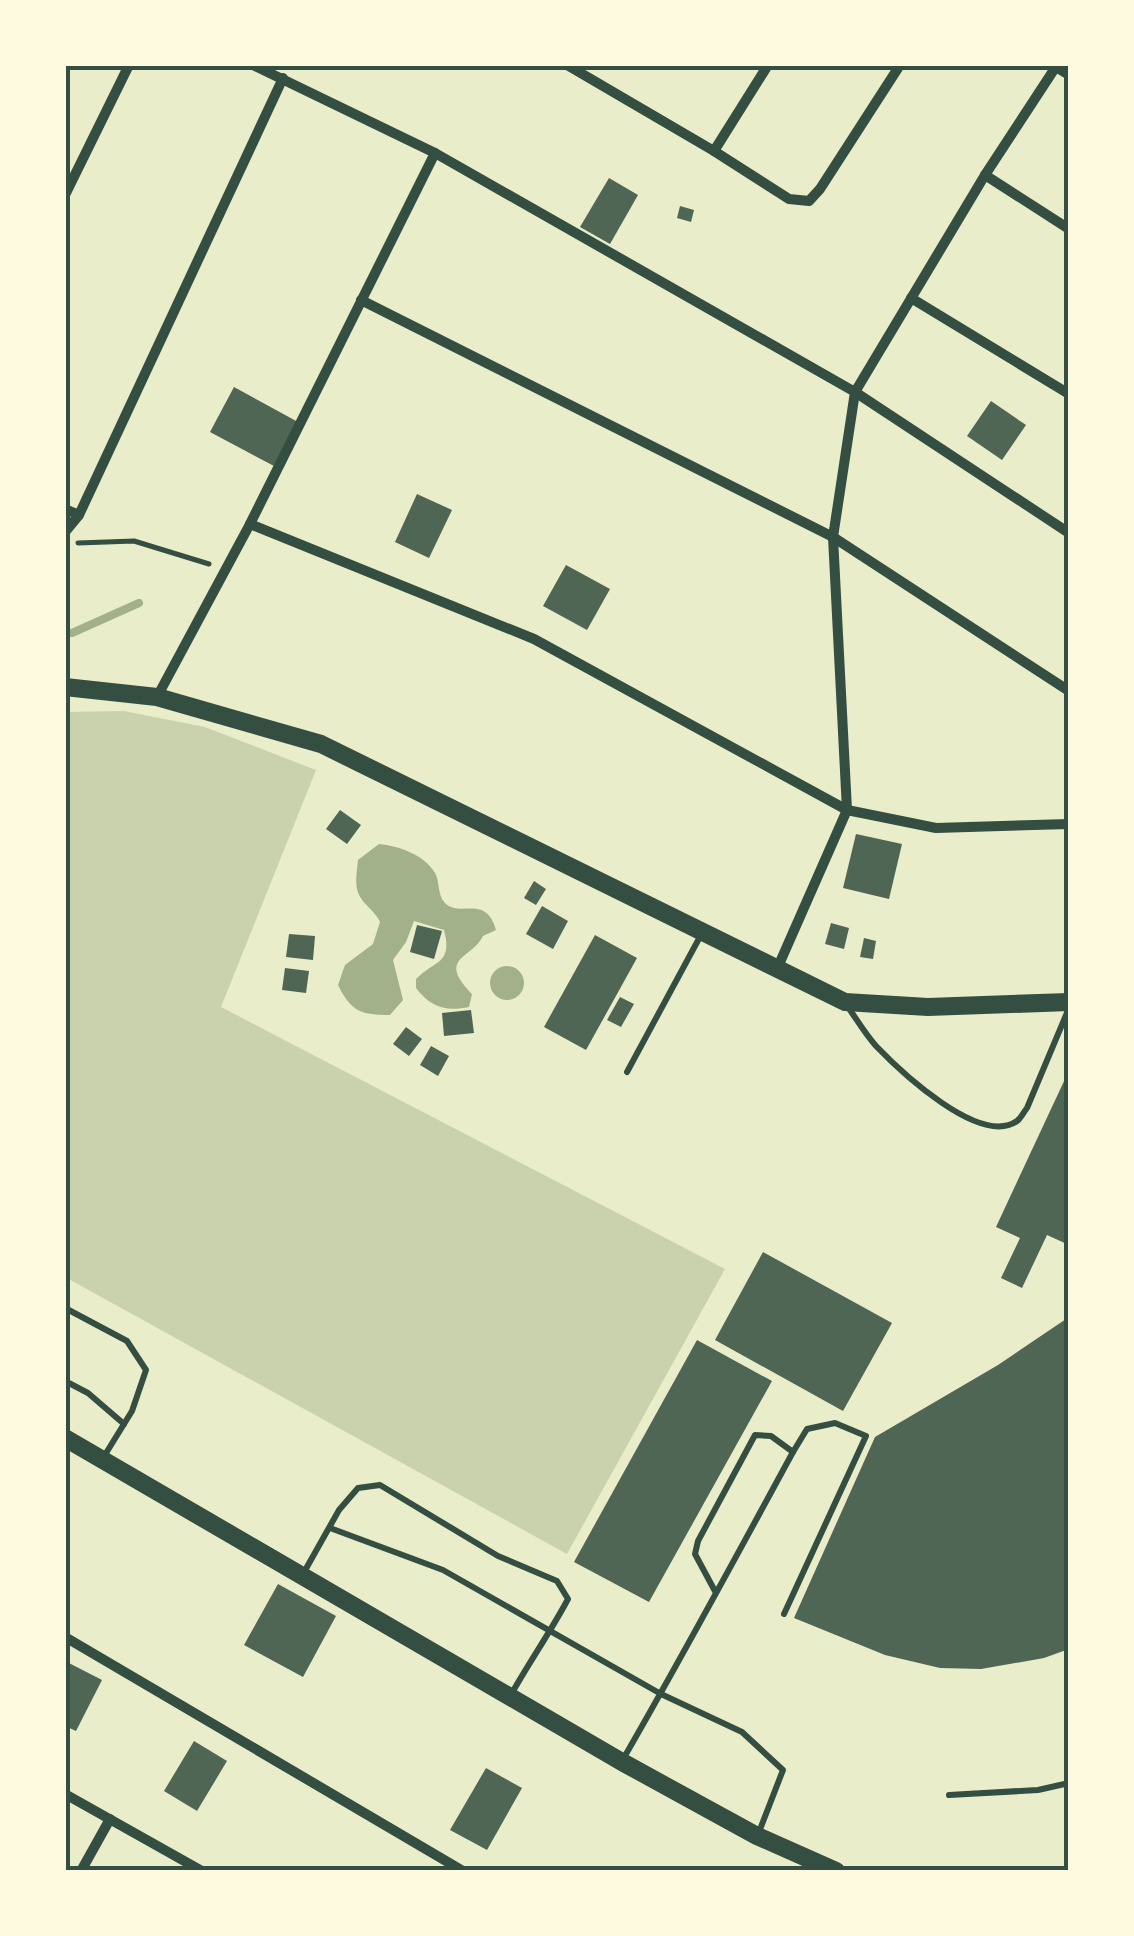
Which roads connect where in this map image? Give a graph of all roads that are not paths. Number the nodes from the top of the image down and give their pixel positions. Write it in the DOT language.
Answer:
graph roads {
  1 [pos="111,65"];
  2 [pos="253,65"];
  3 [pos="567,65"];
  4 [pos="768,65"];
  5 [pos="900,65"];
  6 [pos="1056,66"];
  7 [pos="127,68"];
  8 [pos="1069,75"];
  9 [pos="283,78"];
  10 [pos="714,151"];
  11 [pos="435,153"];
  12 [pos="985,175"];
  13 [pos="65,195"];
  14 [pos="1069,229"];
  15 [pos="912,298"];
  16 [pos="361,300"];
  17 [pos="855,392"];
  18 [pos="1069,394"];
  19 [pos="65,509"];
  20 [pos="79,516"];
  21 [pos="250,524"];
  22 [pos="65,532"];
  23 [pos="1069,533"];
  24 [pos="833,537"];
  25 [pos="65,688"];
  26 [pos="1069,690"];
  27 [pos="156,696"];
  28 [pos="847,810"];
  29 [pos="1069,824"];
  30 [pos="702,932"];
  31 [pos="777,968"];
  32 [pos="845,1002"];
  33 [pos="1069,1005"];
  34 [pos="628,1072"];
  35 [pos="65,1308"];
  36 [pos="65,1381"];
  37 [pos="124,1424"];
  38 [pos="65,1438"];
  39 [pos="793,1452"];
  40 [pos="102,1460"];
  41 [pos="330,1528"];
  42 [pos="302,1575"];
  43 [pos="716,1593"];
  44 [pos="784,1614"];
  45 [pos="552,1630"];
  46 [pos="65,1637"];
  47 [pos="661,1694"];
  48 [pos="509,1698"];
  49 [pos="622,1762"];
  50 [pos="1069,1783"];
  51 [pos="65,1794"];
  52 [pos="950,1795"];
  53 [pos="110,1820"];
  54 [pos="757,1836"];
  55 [pos="81,1871"];
  56 [pos="202,1871"];
  57 [pos="463,1871"];
  58 [pos="836,1871"];
  1 -- 7 [label="street"];
  2 -- 9 [label="street"];
  3 -- 10 [label="street"];
  4 -- 10 [label="street"];
  5 -- 10 [label="street"];
  6 -- 8 [label="street"];
  6 -- 12 [label="street"];
  7 -- 13 [label="street"];
  9 -- 11 [label="street"];
  9 -- 20 [label="street"];
  11 -- 16 [label="street"];
  11 -- 17 [label="street"];
  12 -- 14 [label="street"];
  12 -- 15 [label="street"];
  15 -- 17 [label="street"];
  15 -- 18 [label="street"];
  16 -- 21 [label="street"];
  16 -- 24 [label="street"];
  17 -- 23 [label="street"];
  17 -- 24 [label="street"];
  19 -- 20 [label="street"];
  20 -- 22 [label="street"];
  21 -- 27 [label="street"];
  21 -- 28 [label="street"];
  24 -- 26 [label="street"];
  24 -- 28 [label="street"];
  25 -- 27 [label="street"];
  27 -- 30 [label="street"];
  28 -- 29 [label="street"];
  28 -- 31 [label="street"];
  30 -- 31 [label="street"];
  30 -- 34 [label="lane"];
  31 -- 32 [label="street"];
  32 -- 33 [label="street"];
  32 -- 33 [label="lane"];
  35 -- 37 [label="lane"];
  36 -- 37 [label="lane"];
  37 -- 40 [label="lane"];
  38 -- 40 [label="street"];
  39 -- 43 [label="lane"];
  39 -- 43 [label="lane"];
  39 -- 44 [label="lane"];
  40 -- 42 [label="street"];
  41 -- 42 [label="lane"];
  41 -- 45 [label="lane"];
  41 -- 45 [label="lane"];
  42 -- 48 [label="street"];
  43 -- 47 [label="lane"];
  45 -- 47 [label="lane"];
  45 -- 48 [label="lane"];
  46 -- 57 [label="street"];
  47 -- 49 [label="lane"];
  47 -- 54 [label="lane"];
  48 -- 49 [label="street"];
  49 -- 54 [label="street"];
  50 -- 52 [label="lane"];
  51 -- 53 [label="street"];
  53 -- 55 [label="street"];
  53 -- 56 [label="street"];
  54 -- 58 [label="street"];
}
